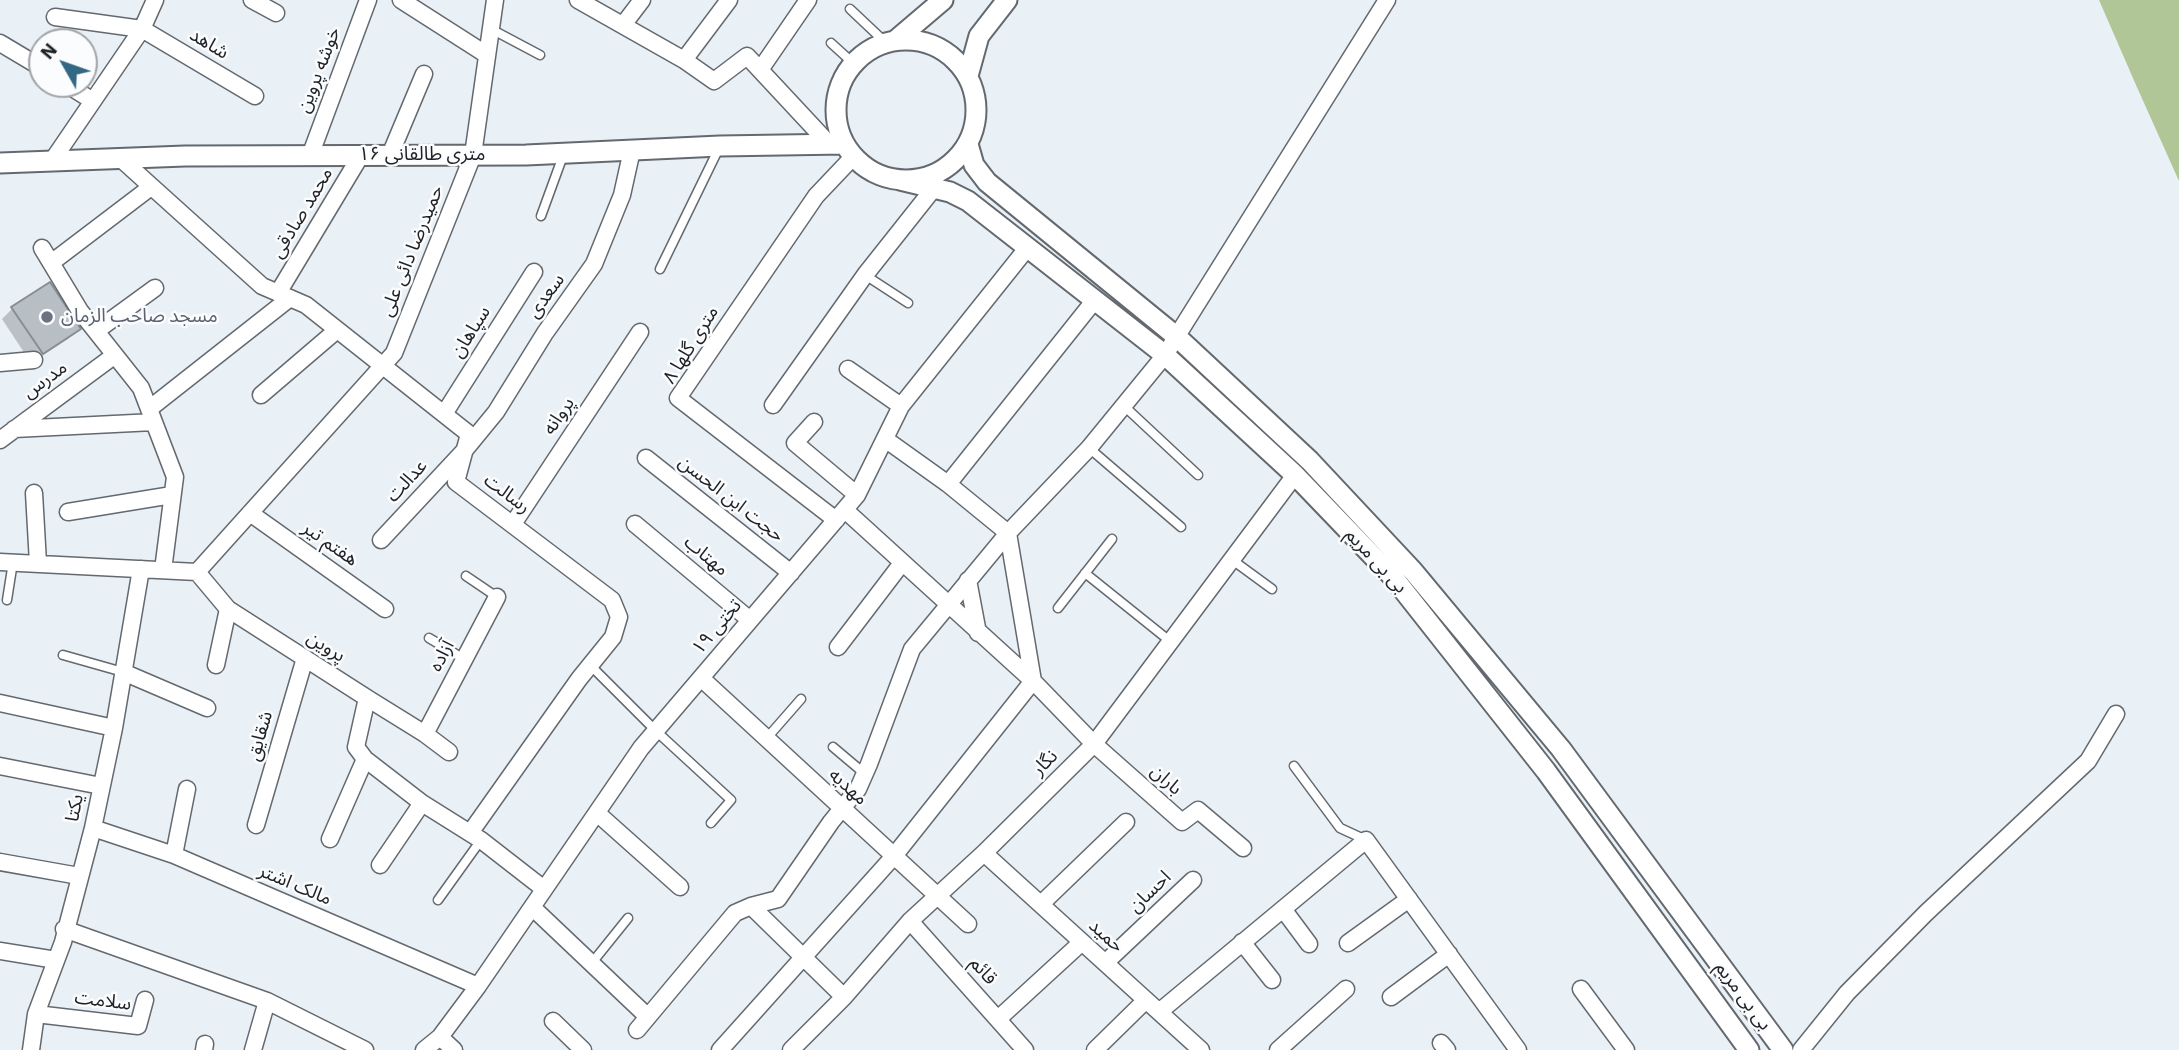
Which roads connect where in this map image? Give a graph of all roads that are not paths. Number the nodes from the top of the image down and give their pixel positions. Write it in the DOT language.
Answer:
graph roads {
  1 [pos="155,0"];
  2 [pos="252,0"];
  3 [pos="368,0"];
  4 [pos="401,0"];
  5 [pos="495,0"];
  6 [pos="642,0"];
  7 [pos="729,0"];
  8 [pos="808,0"];
  9 [pos="943,0"];
  10 [pos="1007,0"];
  11 [pos="1387,0"];
  12 [pos="583,1"];
  13 [pos="850,9"];
  14 [pos="276,13"];
  15 [pos="55,17"];
  16 [pos="623,24"];
  17 [pos="142,29"];
  18 [pos="491,29"];
  19 [pos="891,41"];
  20 [pos="0,43"];
  21 [pos="831,43"];
  22 [pos="487,55"];
  23 [pos="540,55"];
  24 [pos="28,60"];
  25 [pos="684,60"];
  26 [pos="853,63"];
  27 [pos="760,70"];
  28 [pos="424,74"];
  29 [pos="968,76"];
  30 [pos="255,96"];
  31 [pos="88,98"];
  32 [pos="93,101"];
  33 [pos="968,144"];
  34 [pos="720,146"];
  35 [pos="842,148"];
  36 [pos="632,150"];
  37 [pos="564,153"];
  38 [pos="361,155"];
  39 [pos="390,155"];
  40 [pos="474,155"];
  41 [pos="310,156"];
  42 [pos="120,158"];
  43 [pos="52,161"];
  44 [pos="0,163"];
  45 [pos="900,180"];
  46 [pos="152,187"];
  47 [pos="934,188"];
  48 [pos="541,216"];
  49 [pos="1028,247"];
  50 [pos="42,248"];
  51 [pos="51,263"];
  52 [pos="660,269"];
  53 [pos="534,272"];
  54 [pos="866,275"];
  55 [pos="155,288"];
  56 [pos="284,296"];
  57 [pos="1094,301"];
  58 [pos="908,303"];
  59 [pos="337,330"];
  60 [pos="96,331"];
  61 [pos="640,332"];
  62 [pos="1177,337"];
  63 [pos="115,355"];
  64 [pos="1165,355"];
  65 [pos="388,359"];
  66 [pos="33,360"];
  67 [pos="0,363"];
  68 [pos="848,369"];
  69 [pos="261,395"];
  70 [pos="773,405"];
  71 [pos="1123,405"];
  72 [pos="901,406"];
  73 [pos="444,414"];
  74 [pos="151,415"];
  75 [pos="814,422"];
  76 [pos="14,429"];
  77 [pos="885,439"];
  78 [pos="0,440"];
  79 [pos="1089,448"];
  80 [pos="464,451"];
  81 [pos="646,458"];
  82 [pos="1198,475"];
  83 [pos="1295,475"];
  84 [pos="948,484"];
  85 [pos="34,493"];
  86 [pos="173,495"];
  87 [pos="857,495"];
  88 [pos="68,512"];
  89 [pos="250,513"];
  90 [pos="840,515"];
  91 [pos="513,524"];
  92 [pos="635,524"];
  93 [pos="1181,527"];
  94 [pos="1009,533"];
  95 [pos="381,540"];
  96 [pos="1112,540"];
  97 [pos="1231,559"];
  98 [pos="7,562"];
  99 [pos="902,563"];
  100 [pos="38,564"];
  101 [pos="141,569"];
  102 [pos="163,570"];
  103 [pos="197,572"];
  104 [pos="791,573"];
  105 [pos="1085,573"];
  106 [pos="466,576"];
  107 [pos="968,580"];
  108 [pos="1272,589"];
  109 [pos="497,597"];
  110 [pos="6,600"];
  111 [pos="947,605"];
  112 [pos="1058,608"];
  113 [pos="228,609"];
  114 [pos="386,609"];
  115 [pos="750,620"];
  116 [pos="978,633"];
  117 [pos="429,638"];
  118 [pos="1171,642"];
  119 [pos="838,647"];
  120 [pos="63,655"];
  121 [pos="305,658"];
  122 [pos="464,659"];
  123 [pos="590,665"];
  124 [pos="216,666"];
  125 [pos="123,672"];
  126 [pos="701,678"];
  127 [pos="1033,681"];
  128 [pos="367,698"];
  129 [pos="801,699"];
  130 [pos="0,703"];
  131 [pos="207,708"];
  132 [pos="2116,713"];
  133 [pos="114,728"];
  134 [pos="656,732"];
  135 [pos="425,734"];
  136 [pos="766,740"];
  137 [pos="1094,744"];
  138 [pos="833,747"];
  139 [pos="449,752"];
  140 [pos="365,759"];
  141 [pos="0,766"];
  142 [pos="1294,766"];
  143 [pos="865,774"];
  144 [pos="101,786"];
  145 [pos="187,789"];
  146 [pos="422,803"];
  147 [pos="842,810"];
  148 [pos="597,813"];
  149 [pos="711,822"];
  150 [pos="1126,822"];
  151 [pos="256,825"];
  152 [pos="93,828"];
  153 [pos="475,837"];
  154 [pos="330,839"];
  155 [pos="1366,840"];
  156 [pos="1244,848"];
  157 [pos="984,853"];
  158 [pos="173,855"];
  159 [pos="894,856"];
  160 [pos="0,862"];
  161 [pos="380,864"];
  162 [pos="79,876"];
  163 [pos="1193,880"];
  164 [pos="680,887"];
  165 [pos="544,889"];
  166 [pos="937,895"];
  167 [pos="1409,898"];
  168 [pos="438,900"];
  169 [pos="1041,904"];
  170 [pos="751,906"];
  171 [pos="532,907"];
  172 [pos="1283,909"];
  173 [pos="628,918"];
  174 [pos="910,921"];
  175 [pos="968,924"];
  176 [pos="64,929"];
  177 [pos="1082,942"];
  178 [pos="1242,942"];
  179 [pos="1348,943"];
  180 [pos="1309,944"];
  181 [pos="0,951"];
  182 [pos="1449,954"];
  183 [pos="803,957"];
  184 [pos="56,960"];
  185 [pos="1105,963"];
  186 [pos="591,964"];
  187 [pos="1272,981"];
  188 [pos="478,986"];
  189 [pos="1346,989"];
  190 [pos="1581,989"];
  191 [pos="844,997"];
  192 [pos="1391,997"];
  193 [pos="145,1000"];
  194 [pos="1146,1000"];
  195 [pos="267,1001"];
  196 [pos="1159,1012"];
  197 [pos="36,1014"];
  198 [pos="998,1019"];
  199 [pos="553,1021"];
  200 [pos="440,1037"];
  201 [pos="1107,1046"];
  202 [pos="31,1050"];
  203 [pos="253,1050"];
  204 [pos="365,1050"];
  205 [pos="424,1050"];
  206 [pos="454,1050"];
  207 [pos="583,1050"];
  208 [pos="720,1050"];
  209 [pos="791,1050"];
  210 [pos="1025,1050"];
  211 [pos="1200,1050"];
  212 [pos="1278,1050"];
  213 [pos="1518,1050"];
  214 [pos="1626,1050"];
  215 [pos="1749,1050"];
  216 [pos="1783,1050"];
  217 [pos="1801,1050"];
  1 -- 17 [label="street"];
  2 -- 14 [label="street"];
  3 -- 41 [label="street, خوشه پروین"];
  4 -- 22 [label="street"];
  5 -- 18 [label="street, حمیدرضا دائی علی"];
  6 -- 16 [label="street"];
  7 -- 25 [label="street"];
  8 -- 27 [label="street"];
  9 -- 19 [label="street"];
  10 -- 29 [label="street"];
  11 -- 62 [label="street"];
  12 -- 16 [label="street"];
  13 -- 19 [label="lane"];
  15 -- 17 [label="street"];
  16 -- 25 [label="street"];
  17 -- 30 [label="street, شاهد"];
  17 -- 32 [label="street"];
  18 -- 22 [label="street, حمیدرضا دائی علی"];
  18 -- 23 [label="lane"];
  19 -- 26 [label="street"];
  19 -- 29 [label="street"];
  20 -- 24 [label="street"];
  21 -- 26 [label="lane"];
  22 -- 40 [label="street, حمیدرضا دائی علی"];
  25 -- 27 [label="street"];
  26 -- 35 [label="street"];
  27 -- 35 [label="street"];
  28 -- 39 [label="street"];
  29 -- 33 [label="street"];
  31 -- 32 [label="street"];
  32 -- 43 [label="street"];
  33 -- 45 [label="street"];
  33 -- 62 [label="street, بی بی مریم"];
  34 -- 35 [label="street, ۱۶ متری طالقانی"];
  34 -- 36 [label="street, ۱۶ متری طالقانی"];
  34 -- 52 [label="lane"];
  35 -- 45 [label="street"];
  35 -- 90 [label="street, ۸ متری گلها"];
  36 -- 37 [label="street, ۱۶ متری طالقانی"];
  36 -- 80 [label="street, سعدی"];
  37 -- 40 [label="street, ۱۶ متری طالقانی"];
  37 -- 48 [label="lane"];
  38 -- 39 [label="street, ۱۶ متری طالقانی"];
  38 -- 41 [label="street, ۱۶ متری طالقانی"];
  38 -- 56 [label="street, محمد صادقی"];
  39 -- 40 [label="street, ۱۶ متری طالقانی"];
  40 -- 65 [label="street, حمیدرضا دائی علی"];
  41 -- 42 [label="street, ۱۶ متری طالقانی"];
  42 -- 43 [label="street, ۱۶ متری طالقانی"];
  42 -- 46 [label="street, رسالت"];
  43 -- 44 [label="street, ۱۶ متری طالقانی"];
  45 -- 47 [label="street, بی بی مریم"];
  46 -- 51 [label="street"];
  46 -- 56 [label="street, رسالت"];
  47 -- 49 [label="street, بی بی مریم"];
  47 -- 54 [label="street"];
  49 -- 57 [label="street, بی بی مریم"];
  49 -- 72 [label="street, تختی ۱۹"];
  50 -- 51 [label="street"];
  51 -- 60 [label="street"];
  53 -- 73 [label="street, سپاهان"];
  54 -- 58 [label="lane"];
  54 -- 70 [label="street"];
  55 -- 60 [label="street"];
  56 -- 59 [label="street, رسالت"];
  56 -- 74 [label="street"];
  57 -- 64 [label="street, بی بی مریم"];
  57 -- 84 [label="street"];
  59 -- 65 [label="street, رسالت"];
  59 -- 69 [label="street"];
  60 -- 63 [label="street"];
  61 -- 91 [label="street, پروانه"];
  62 -- 64 [label="street"];
  62 -- 216 [label="street, بی بی مریم"];
  63 -- 74 [label="street"];
  63 -- 76 [label="street, مدرس"];
  64 -- 71 [label="street"];
  64 -- 83 [label="street, بی بی مریم"];
  65 -- 73 [label="street, رسالت"];
  65 -- 89 [label="street"];
  66 -- 67 [label="street"];
  68 -- 72 [label="street"];
  71 -- 79 [label="street"];
  71 -- 82 [label="lane"];
  72 -- 77 [label="street, تختی ۱۹"];
  73 -- 80 [label="street, رسالت"];
  74 -- 76 [label="street"];
  74 -- 86 [label="street"];
  75 -- 87 [label="street"];
  76 -- 78 [label="street, مدرس"];
  77 -- 84 [label="street"];
  77 -- 87 [label="street, تختی ۱۹"];
  79 -- 93 [label="lane"];
  79 -- 94 [label="street"];
  80 -- 91 [label="street, رسالت"];
  80 -- 95 [label="street, عدالت"];
  81 -- 104 [label="street, حجت ابن الحسن"];
  83 -- 97 [label="street, نگار"];
  83 -- 215 [label="street, بی بی مریم"];
  84 -- 94 [label="street"];
  85 -- 100 [label="street"];
  86 -- 88 [label="street"];
  86 -- 102 [label="street"];
  87 -- 90 [label="street, تختی ۱۹"];
  89 -- 103 [label="street"];
  89 -- 114 [label="street, هفتم تیر"];
  90 -- 99 [label="street"];
  90 -- 104 [label="street, تختی ۱۹"];
  91 -- 123 [label="street, رسالت"];
  92 -- 115 [label="street, مهتاب"];
  94 -- 107 [label="street"];
  94 -- 127 [label="street"];
  96 -- 105 [label="lane"];
  97 -- 108 [label="lane"];
  97 -- 118 [label="street, نگار"];
  98 -- 100 [label="street"];
  98 -- 110 [label="lane"];
  99 -- 111 [label="street"];
  99 -- 119 [label="street"];
  100 -- 101 [label="street"];
  101 -- 102 [label="street"];
  101 -- 125 [label="street, یکتا"];
  102 -- 103 [label="street"];
  103 -- 113 [label="street, پروین"];
  104 -- 115 [label="street, تختی ۱۹"];
  105 -- 112 [label="lane"];
  105 -- 118 [label="lane"];
  106 -- 109 [label="lane"];
  107 -- 111 [label="street"];
  107 -- 116 [label="street"];
  109 -- 122 [label="street, آزاده"];
  111 -- 116 [label="street"];
  111 -- 143 [label="street"];
  113 -- 121 [label="street, پروین"];
  113 -- 124 [label="street"];
  115 -- 126 [label="street, تختی ۱۹"];
  116 -- 127 [label="street"];
  117 -- 122 [label="lane"];
  118 -- 137 [label="street, نگار"];
  120 -- 125 [label="lane"];
  121 -- 128 [label="street, پروین"];
  121 -- 151 [label="street, شقایق"];
  122 -- 135 [label="street, آزاده"];
  123 -- 134 [label="lane"];
  123 -- 153 [label="street"];
  125 -- 131 [label="street"];
  125 -- 133 [label="street, یکتا"];
  126 -- 134 [label="street, تختی ۱۹"];
  126 -- 136 [label="street, مهدیه"];
  127 -- 137 [label="street"];
  127 -- 159 [label="street"];
  128 -- 135 [label="street, پروین"];
  128 -- 140 [label="street"];
  129 -- 136 [label="lane"];
  130 -- 133 [label="street"];
  132 -- 217 [label="street"];
  133 -- 144 [label="street, یکتا"];
  134 -- 148 [label="street, تختی ۱۹"];
  134 -- 149 [label="lane"];
  135 -- 139 [label="street, پروین"];
  136 -- 147 [label="street, مهدیه"];
  137 -- 156 [label="street, باران"];
  137 -- 157 [label="street, نگار"];
  138 -- 143 [label="lane"];
  140 -- 146 [label="street"];
  140 -- 154 [label="street"];
  141 -- 144 [label="street"];
  142 -- 155 [label="lane"];
  143 -- 147 [label="street"];
  144 -- 152 [label="street, یکتا"];
  145 -- 158 [label="street"];
  146 -- 153 [label="street"];
  146 -- 161 [label="street"];
  147 -- 159 [label="street, مهدیه"];
  147 -- 170 [label="street"];
  148 -- 164 [label="street"];
  148 -- 165 [label="street, تختی ۱۹"];
  150 -- 169 [label="street"];
  152 -- 158 [label="street, مالک اشتر"];
  152 -- 162 [label="street, یکتا"];
  153 -- 165 [label="street"];
  153 -- 168 [label="lane"];
  155 -- 167 [label="street"];
  155 -- 172 [label="street"];
  157 -- 166 [label="street, نگار"];
  157 -- 169 [label="street, حمید"];
  158 -- 188 [label="street, مالک اشتر"];
  159 -- 166 [label="street, مهدیه"];
  159 -- 183 [label="street"];
  160 -- 162 [label="street"];
  162 -- 176 [label="street, یکتا"];
  163 -- 185 [label="street, احسان"];
  165 -- 171 [label="street, تختی ۱۹"];
  166 -- 174 [label="street, نگار"];
  166 -- 175 [label="street, مهدیه"];
  167 -- 179 [label="street"];
  167 -- 182 [label="street"];
  169 -- 177 [label="street, حمید"];
  170 -- 183 [label="street"];
  170 -- 186 [label="street"];
  171 -- 186 [label="street"];
  171 -- 188 [label="street, تختی ۱۹"];
  172 -- 178 [label="street"];
  172 -- 180 [label="street"];
  173 -- 186 [label="lane"];
  174 -- 191 [label="street, نگار"];
  174 -- 198 [label="street, قائم"];
  176 -- 184 [label="street, یکتا"];
  176 -- 195 [label="street"];
  177 -- 185 [label="street, حمید"];
  177 -- 198 [label="street"];
  178 -- 187 [label="street"];
  178 -- 196 [label="street"];
  181 -- 184 [label="street"];
  182 -- 192 [label="street"];
  182 -- 213 [label="street"];
  183 -- 191 [label="street"];
  183 -- 208 [label="street"];
  184 -- 197 [label="street, یکتا"];
  185 -- 194 [label="street, حمید"];
  188 -- 200 [label="street, تختی ۱۹"];
  189 -- 212 [label="street"];
  190 -- 214 [label="street"];
  191 -- 209 [label="street, نگار"];
  193 -- 197 [label="street, سلامت"];
  194 -- 196 [label="street, حمید"];
  194 -- 201 [label="street"];
  195 -- 203 [label="street"];
  195 -- 204 [label="street"];
  196 -- 211 [label="street, حمید"];
  197 -- 202 [label="street, یکتا"];
  198 -- 210 [label="street, قائم"];
  199 -- 207 [label="street"];
  200 -- 205 [label="street, تختی ۱۹"];
  200 -- 206 [label="street"];
}
